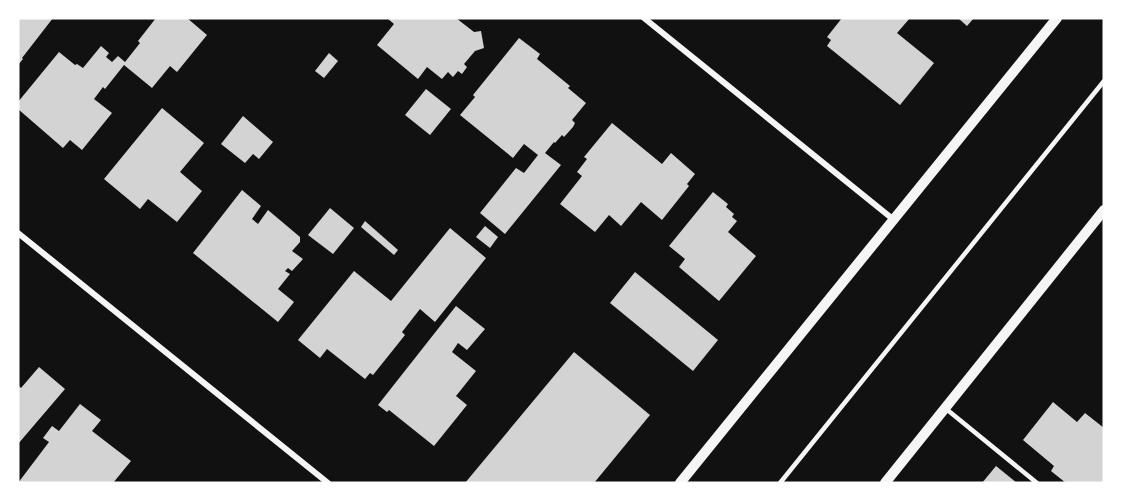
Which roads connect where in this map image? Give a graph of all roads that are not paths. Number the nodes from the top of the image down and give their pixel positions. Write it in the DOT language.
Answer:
graph roads {
  1 [pos="644,18"];
  2 [pos="1057,18"];
  3 [pos="1104,81"];
  4 [pos="1104,210"];
  5 [pos="894,220"];
  6 [pos="18,233"];
  7 [pos="945,408"];
  8 [pos="328,483"];
  9 [pos="680,483"];
  10 [pos="780,483"];
  11 [pos="885,483"];
  12 [pos="1037,483"];
  1 -- 5 [label="street"];
  2 -- 5 [label="street"];
  3 -- 10 [label="lane"];
  4 -- 7 [label="street"];
  5 -- 9 [label="street"];
  6 -- 8 [label="street"];
  7 -- 11 [label="street"];
  7 -- 12 [label="lane"];
}
